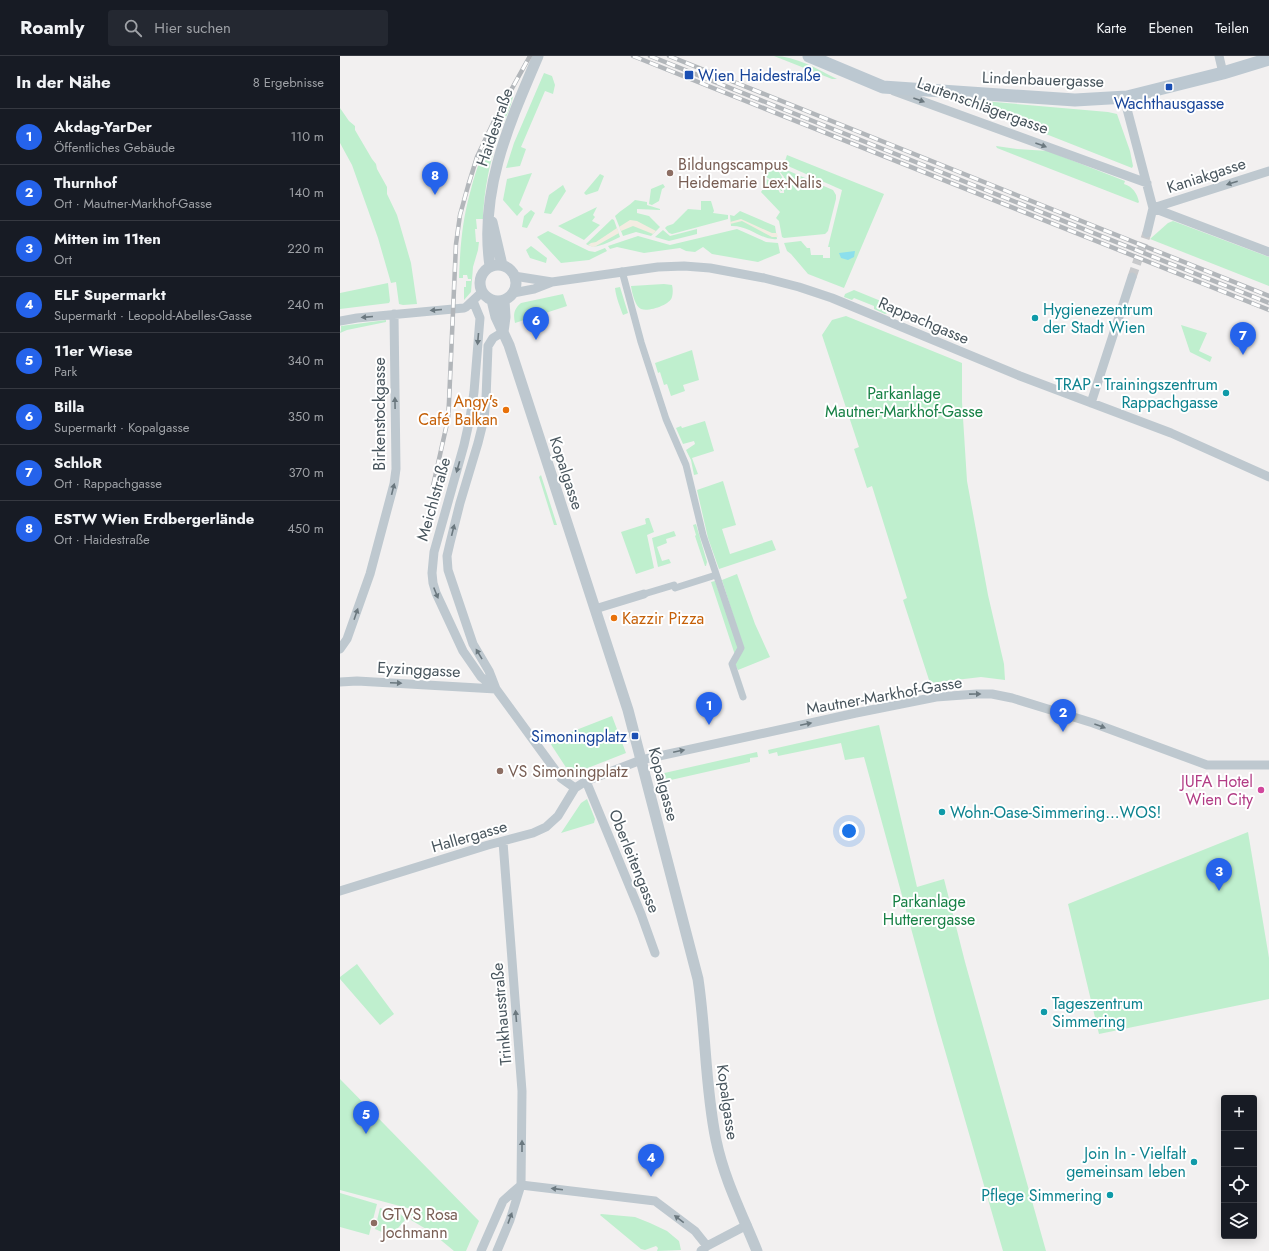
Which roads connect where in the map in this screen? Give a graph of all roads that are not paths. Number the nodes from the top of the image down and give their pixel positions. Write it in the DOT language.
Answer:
graph roads {
  1 [pos="538,56"];
  2 [pos="809,56"];
  3 [pos="1218,56"];
  4 [pos="1269,59"];
  5 [pos="1223,73"];
  6 [pos="883,87"];
  7 [pos="1127,97"];
  8 [pos="1269,171"];
  9 [pos="1147,183"];
  10 [pos="1153,208"];
  11 [pos="490,211"];
  12 [pos="1147,233"];
  13 [pos="1269,252"];
  14 [pos="502,265"];
  15 [pos="490,266"];
  16 [pos="622,271"];
  17 [pos="514,276"];
  18 [pos="1132,277"];
  19 [pos="552,282"];
  20 [pos="482,292"];
  21 [pos="508,296"];
  22 [pos="492,300"];
  23 [pos="473,301"];
  24 [pos="394,314"];
  25 [pos="340,320"];
  26 [pos="503,332"];
  27 [pos="1091,403"];
  28 [pos="1269,477"];
  29 [pos="716,575"];
  30 [pos="644,594"];
  31 [pos="595,609"];
  32 [pos="340,649"];
  33 [pos="340,682"];
  34 [pos="496,689"];
  35 [pos="744,697"];
  36 [pos="641,760"];
  37 [pos="1269,766"];
  38 [pos="586,781"];
  39 [pos="575,788"];
  40 [pos="503,842"];
  41 [pos="340,891"];
  42 [pos="655,953"];
  43 [pos="521,1185"];
  44 [pos="746,1225"];
  45 [pos="704,1248"];
  46 [pos="481,1251"];
  47 [pos="497,1251"];
  48 [pos="757,1251"];
  1 -- 11 [label="street, Haidestraße"];
  2 -- 6 [label="main road, Lautenschlägergasse"];
  3 -- 5 [label="street"];
  4 -- 5 [label="main road, Lindenbauergasse"];
  5 -- 7 [label="main road, Lindenbauergasse"];
  6 -- 7 [label="main road, Lindenbauergasse"];
  6 -- 9 [label="street, Lautenschlägergasse, one-way"];
  7 -- 9 [label="street"];
  8 -- 10 [label="street, Kaniakgasse, one-way"];
  9 -- 10 [label="street"];
  10 -- 12 [label="street"];
  10 -- 13 [label="street"];
  11 -- 14 [label="street, Haidestraße"];
  11 -- 15 [label="street, Haidestraße"];
  14 -- 15 [label="street"];
  14 -- 17 [label="street"];
  15 -- 20 [label="street"];
  16 -- 19 [label="street, Rappachgasse"];
  16 -- 27 [label="street, Rappachgasse"];
  16 -- 29 [label="street"];
  17 -- 19 [label="street, Rappachgasse"];
  17 -- 21 [label="street"];
  18 -- 27 [label="street"];
  19 -- 21 [label="street, Rappachgasse"];
  20 -- 22 [label="street"];
  20 -- 23 [label="street"];
  21 -- 22 [label="street"];
  21 -- 26 [label="street, Kopalgasse"];
  22 -- 26 [label="street, Kopalgasse"];
  23 -- 24 [label="street, one-way"];
  23 -- 34 [label="street, Meichlstraße, one-way"];
  24 -- 25 [label="street, one-way"];
  32 -- 24 [label="street, Birkenstockgasse, one-way"];
  26 -- 31 [label="street, Kopalgasse"];
  34 -- 26 [label="street, Meichlstraße, one-way"];
  27 -- 28 [label="street, Rappachgasse"];
  29 -- 30 [label="street"];
  29 -- 35 [label="street"];
  30 -- 31 [label="street"];
  31 -- 36 [label="street, Kopalgasse"];
  33 -- 34 [label="street, Eyzinggasse, one-way"];
  34 -- 39 [label="street, Meichlstraße"];
  36 -- 37 [label="street, Mautner-Markhof-Gasse, one-way"];
  36 -- 38 [label="street"];
  36 -- 44 [label="street, Kopalgasse"];
  38 -- 39 [label="street, Hallergasse"];
  38 -- 42 [label="street, Oberleitengasse"];
  39 -- 40 [label="street, Hallergasse"];
  40 -- 41 [label="street, Hallergasse"];
  43 -- 40 [label="street, Trinkhausstraße, one-way"];
  45 -- 43 [label="street, one-way"];
  43 -- 46 [label="street"];
  47 -- 43 [label="street, Trinkhausstraße, one-way"];
  44 -- 45 [label="street"];
  44 -- 48 [label="street, Kopalgasse"];
}
